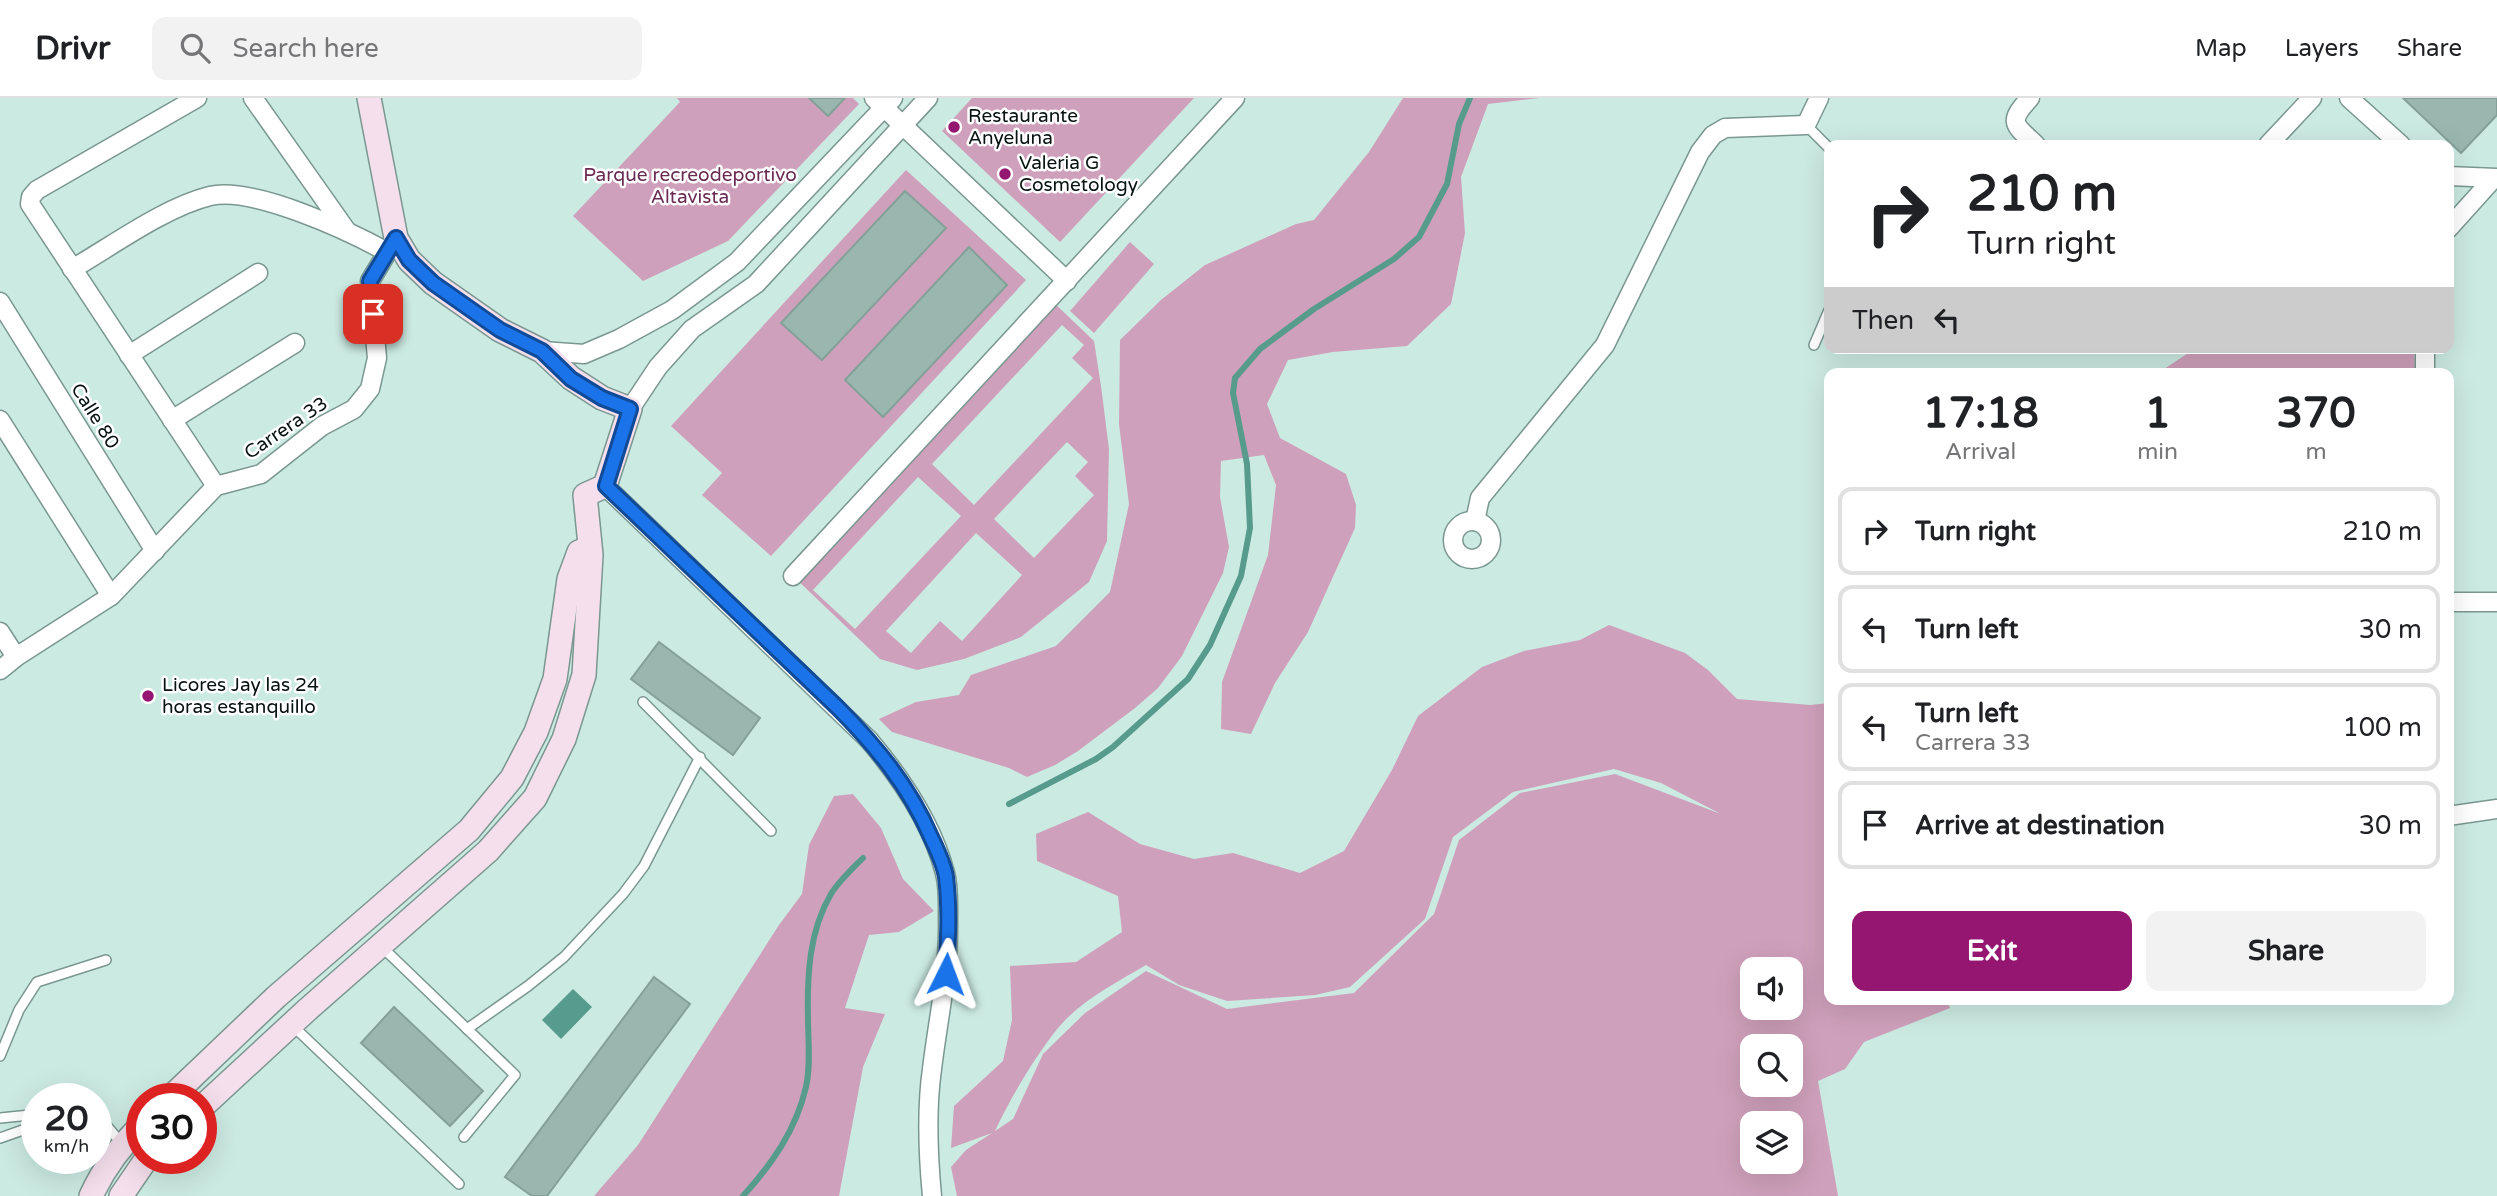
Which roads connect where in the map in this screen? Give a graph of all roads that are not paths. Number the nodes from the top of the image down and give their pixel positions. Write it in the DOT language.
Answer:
graph roads {
  1 [pos="197,98"];
  2 [pos="253,98"];
  3 [pos="369,98"];
  4 [pos="928,98"];
  5 [pos="1235,98"];
  6 [pos="1819,98"];
  7 [pos="2030,98"];
  8 [pos="2312,98"];
  9 [pos="2349,98"];
  10 [pos="883,101"];
  11 [pos="1806,125"];
  12 [pos="903,126"];
  13 [pos="2031,140"];
  14 [pos="2273,140"];
  15 [pos="2395,140"];
  16 [pos="1824,143"];
  17 [pos="2454,176"];
  18 [pos="2495,179"];
  19 [pos="2454,223"];
  20 [pos="346,230"];
  21 [pos="392,245"];
  22 [pos="72,269"];
  23 [pos="258,273"];
  24 [pos="1067,281"];
  25 [pos="0,302"];
  26 [pos="1824,322"];
  27 [pos="295,343"];
  28 [pos="1814,345"];
  29 [pos="542,351"];
  30 [pos="129,355"];
  31 [pos="630,409"];
  32 [pos="0,420"];
  33 [pos="172,420"];
  34 [pos="216,486"];
  35 [pos="606,486"];
  36 [pos="1475,521"];
  37 [pos="589,548"];
  38 [pos="155,551"];
  39 [pos="793,576"];
  40 [pos="110,596"];
  41 [pos="2454,602"];
  42 [pos="2497,602"];
  43 [pos="0,632"];
  44 [pos="16,657"];
  45 [pos="0,670"];
  46 [pos="643,702"];
  47 [pos="700,757"];
  48 [pos="2497,808"];
  49 [pos="2454,815"];
  50 [pos="771,831"];
  51 [pos="380,945"];
  52 [pos="106,960"];
  53 [pos="292,1025"];
  54 [pos="467,1028"];
  55 [pos="0,1056"];
  56 [pos="186,1083"];
  57 [pos="217,1093"];
  58 [pos="21,1116"];
  59 [pos="0,1118"];
  60 [pos="21,1131"];
  61 [pos="112,1132"];
  62 [pos="464,1137"];
  63 [pos="0,1138"];
  64 [pos="126,1140"];
  65 [pos="122,1144"];
  66 [pos="126,1147"];
  67 [pos="136,1174"];
  68 [pos="459,1184"];
  69 [pos="91,1196"];
  70 [pos="121,1196"];
  71 [pos="932,1196"];
  1 -- 22 [label="street"];
  2 -- 20 [label="street"];
  3 -- 21 [label="street"];
  4 -- 12 [label="street"];
  5 -- 24 [label="street"];
  6 -- 11 [label="street"];
  7 -- 13 [label="street"];
  8 -- 14 [label="street"];
  9 -- 15 [label="street"];
  10 -- 12 [label="street"];
  10 -- 29 [label="street"];
  11 -- 16 [label="lane"];
  11 -- 36 [label="street"];
  12 -- 24 [label="street"];
  12 -- 31 [label="street"];
  17 -- 18 [label="street"];
  18 -- 19 [label="street"];
  20 -- 21 [label="street"];
  20 -- 22 [label="street"];
  21 -- 29 [label="street"];
  21 -- 34 [label="street, Carrera 33"];
  22 -- 30 [label="street"];
  23 -- 30 [label="street"];
  24 -- 39 [label="street"];
  25 -- 38 [label="street, Calle 80"];
  26 -- 28 [label="lane"];
  27 -- 33 [label="street"];
  29 -- 31 [label="street"];
  30 -- 33 [label="street"];
  31 -- 35 [label="street"];
  32 -- 40 [label="street"];
  33 -- 34 [label="street"];
  34 -- 38 [label="street"];
  35 -- 37 [label="street"];
  35 -- 71 [label="street"];
  37 -- 51 [label="street"];
  37 -- 56 [label="street"];
  38 -- 40 [label="street"];
  40 -- 44 [label="street"];
  41 -- 42 [label="street"];
  43 -- 44 [label="street"];
  44 -- 45 [label="street"];
  46 -- 47 [label="lane"];
  47 -- 50 [label="lane"];
  47 -- 54 [label="lane"];
  48 -- 49 [label="street"];
  51 -- 53 [label="street"];
  51 -- 54 [label="lane"];
  52 -- 55 [label="lane"];
  53 -- 57 [label="street"];
  53 -- 68 [label="lane"];
  54 -- 62 [label="lane"];
  58 -- 59 [label="lane"];
  60 -- 63 [label="lane"];
  61 -- 65 [label="lane"];
  64 -- 65 [label="street"];
  65 -- 66 [label="street"];
  65 -- 69 [label="street"];
  67 -- 70 [label="street"];
}
